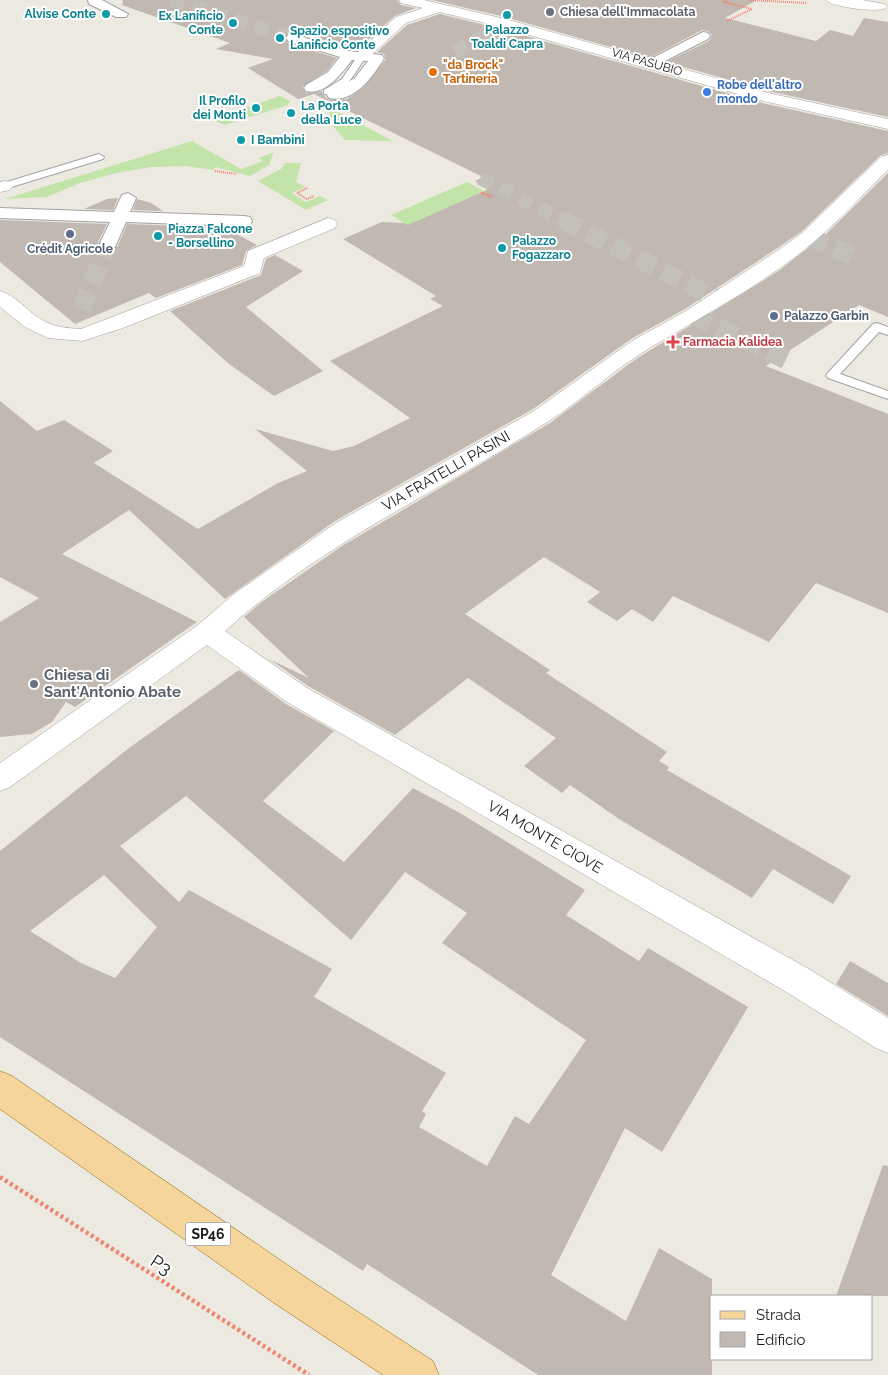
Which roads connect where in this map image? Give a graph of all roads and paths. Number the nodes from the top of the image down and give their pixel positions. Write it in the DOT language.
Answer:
graph roads {
  1 [pos="406,0"];
  2 [pos="458,0"];
  3 [pos="726,0"];
  4 [pos="749,0"];
  5 [pos="833,0"];
  6 [pos="863,0"];
  7 [pos="92,1"];
  8 [pos="812,2"];
  9 [pos="884,5"];
  10 [pos="438,8"];
  11 [pos="121,14"];
  12 [pos="703,36"];
  13 [pos="293,38"];
  14 [pos="355,56"];
  15 [pos="650,63"];
  16 [pos="311,88"];
  17 [pos="330,94"];
  18 [pos="888,124"];
  19 [pos="99,157"];
  20 [pos="888,160"];
  21 [pos="216,170"];
  22 [pos="237,174"];
  23 [pos="2,186"];
  24 [pos="308,188"];
  25 [pos="314,196"];
  26 [pos="128,198"];
  27 [pos="0,213"];
  28 [pos="120,216"];
  29 [pos="244,220"];
  30 [pos="328,224"];
  31 [pos="109,243"];
  32 [pos="0,297"];
  33 [pos="888,331"];
  34 [pos="888,395"];
  35 [pos="207,632"];
  36 [pos="0,779"];
  37 [pos="888,1036"];
  38 [pos="0,1088"];
  39 [pos="0,1178"];
  40 [pos="309,1375"];
  41 [pos="420,1375"];
  1 -- 10 [label="street, VIA PASUBIO"];
  2 -- 10 [label="street"];
  3 -- 12 [label="path"];
  4 -- 8 [label="path"];
  5 -- 9 [label="street"];
  6 -- 9 [label="street"];
  7 -- 11 [label="street"];
  10 -- 14 [label="street"];
  10 -- 15 [label="street, VIA PASUBIO"];
  12 -- 15 [label="street"];
  13 -- 14 [label="street"];
  14 -- 16 [label="street"];
  14 -- 17 [label="street"];
  15 -- 18 [label="street, VIA PASUBIO"];
  19 -- 23 [label="lane"];
  20 -- 35 [label="street, VIA FRATELLI PASINI"];
  21 -- 22 [label="path"];
  24 -- 25 [label="path"];
  26 -- 28 [label="street"];
  27 -- 28 [label="street"];
  28 -- 29 [label="street"];
  28 -- 31 [label="street"];
  30 -- 32 [label="street"];
  33 -- 34 [label="lane"];
  35 -- 36 [label="street, VIA FRATELLI PASINI"];
  35 -- 37 [label="street, VIA MONTE CIOVE"];
  38 -- 41 [label="main road, SP46"];
  39 -- 40 [label="path, P3"];
}
